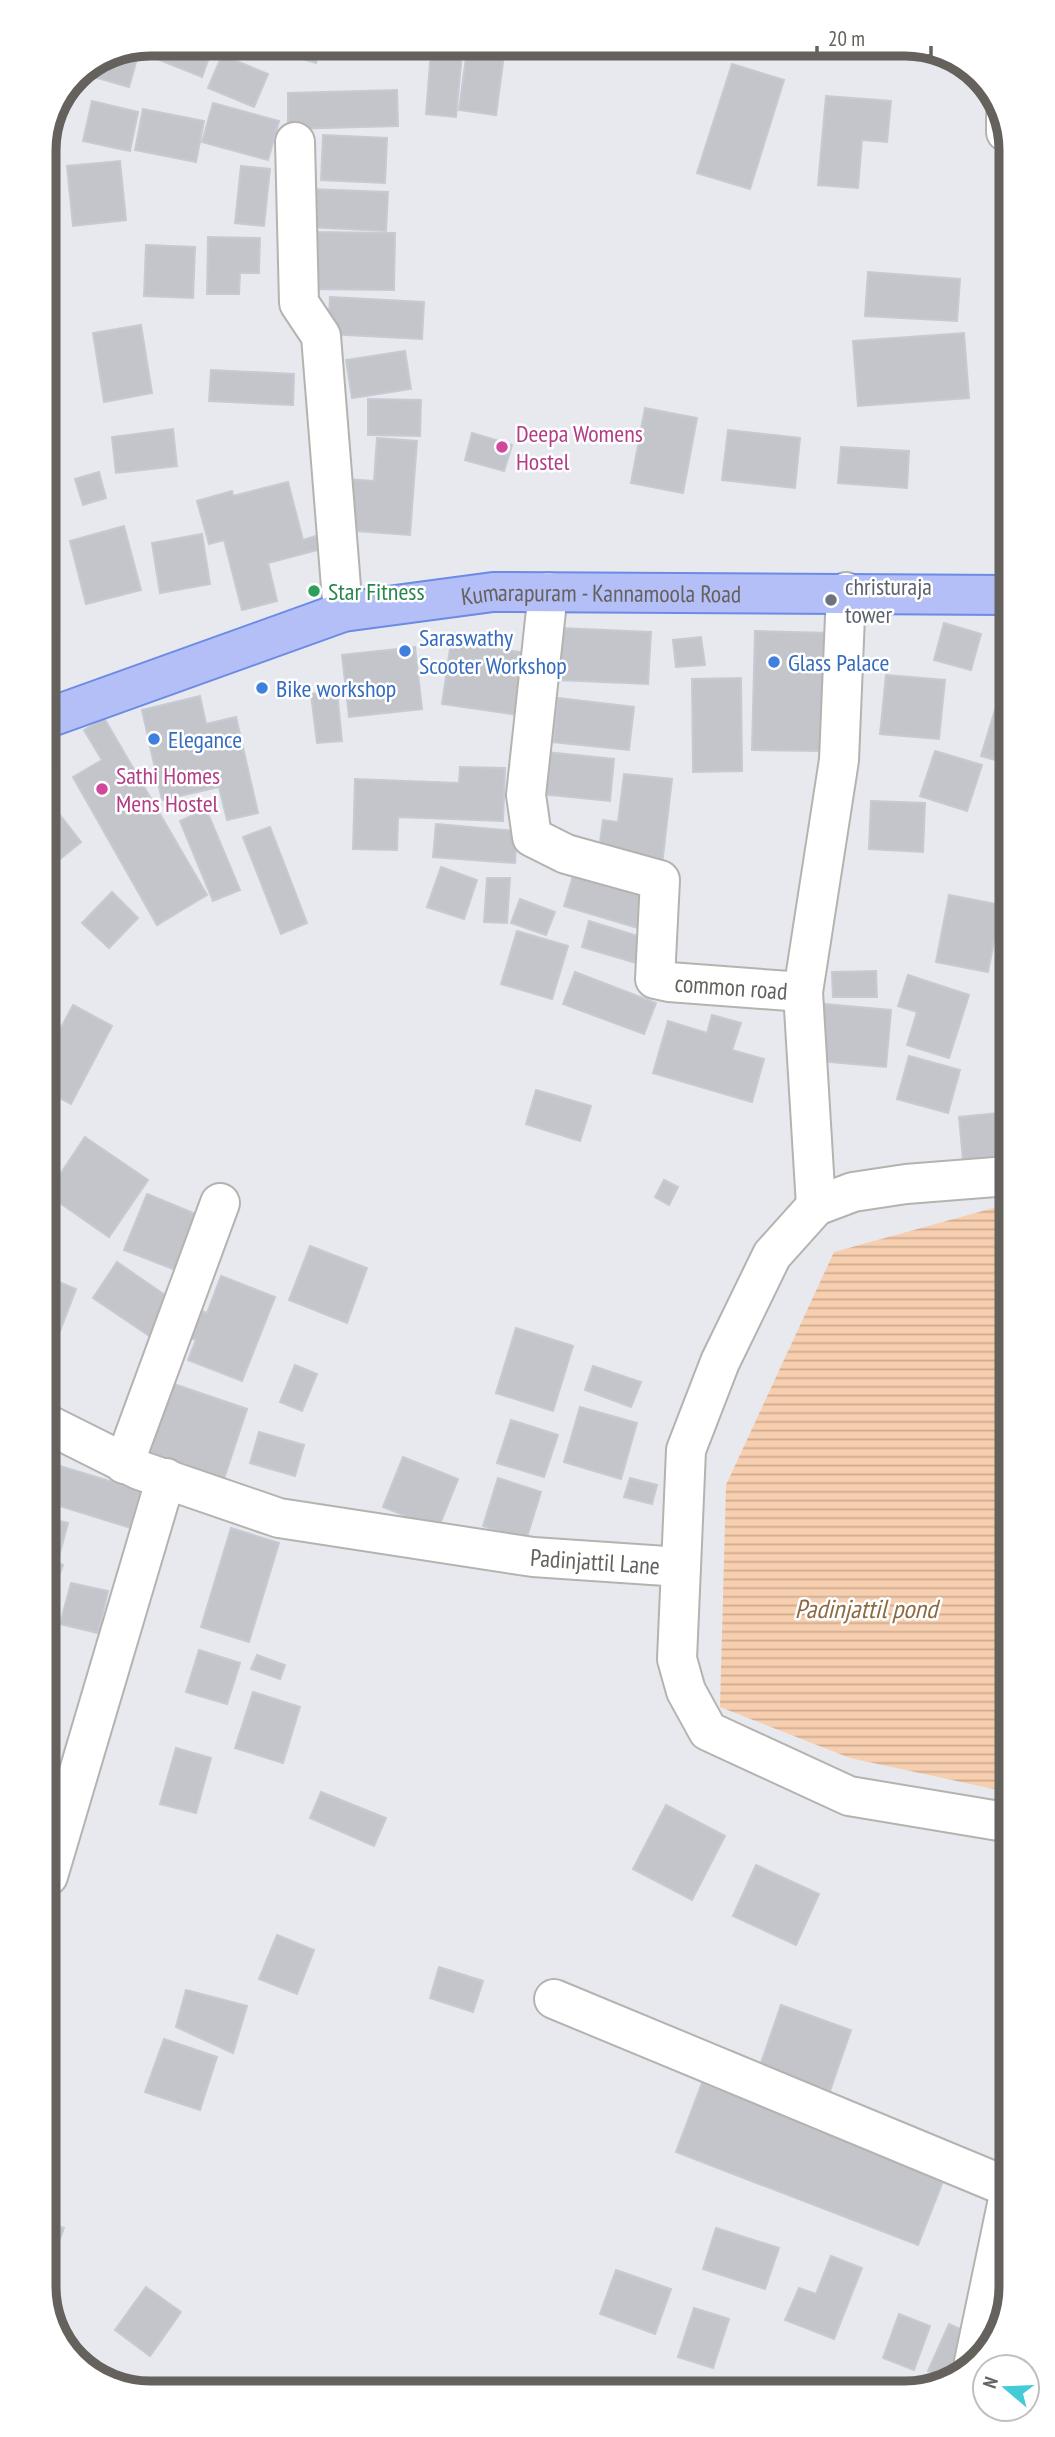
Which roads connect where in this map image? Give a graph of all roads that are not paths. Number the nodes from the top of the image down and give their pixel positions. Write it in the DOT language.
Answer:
graph roads {
  1 [pos="295,142"];
  2 [pos="548,592"];
  3 [pos="846,593"];
  4 [pos="999,595"];
  5 [pos="343,612"];
  6 [pos="56,715"];
  7 [pos="803,992"];
  8 [pos="999,1177"];
  9 [pos="220,1203"];
  10 [pos="816,1206"];
  11 [pos="56,1429"];
  12 [pos="124,1464"];
  13 [pos="166,1478"];
  14 [pos="681,1567"];
  15 [pos="999,1820"];
  16 [pos="56,1849"];
  17 [pos="554,1999"];
  18 [pos="999,2181"];
  19 [pos="999,2243"];
  20 [pos="977,2348"];
  1 -- 5 [label="street"];
  2 -- 3 [label="main road, Kumarapuram - Kannamoola Road"];
  2 -- 5 [label="main road, Kumarapuram - Kannamoola Road"];
  2 -- 7 [label="street, common road"];
  3 -- 4 [label="main road, Kumarapuram - Kannamoola Road"];
  3 -- 7 [label="street, common road"];
  5 -- 6 [label="main road, Kumarapuram - Kannamoola Road"];
  7 -- 10 [label="street"];
  8 -- 10 [label="street"];
  9 -- 12 [label="street"];
  10 -- 14 [label="street"];
  11 -- 12 [label="street, Padinjattil Lane"];
  12 -- 13 [label="street, Padinjattil Lane"];
  13 -- 14 [label="street, Padinjattil Lane"];
  13 -- 16 [label="street"];
  14 -- 15 [label="street, Padinjattil Lane"];
  17 -- 18 [label="street"];
  19 -- 20 [label="street"];
}
